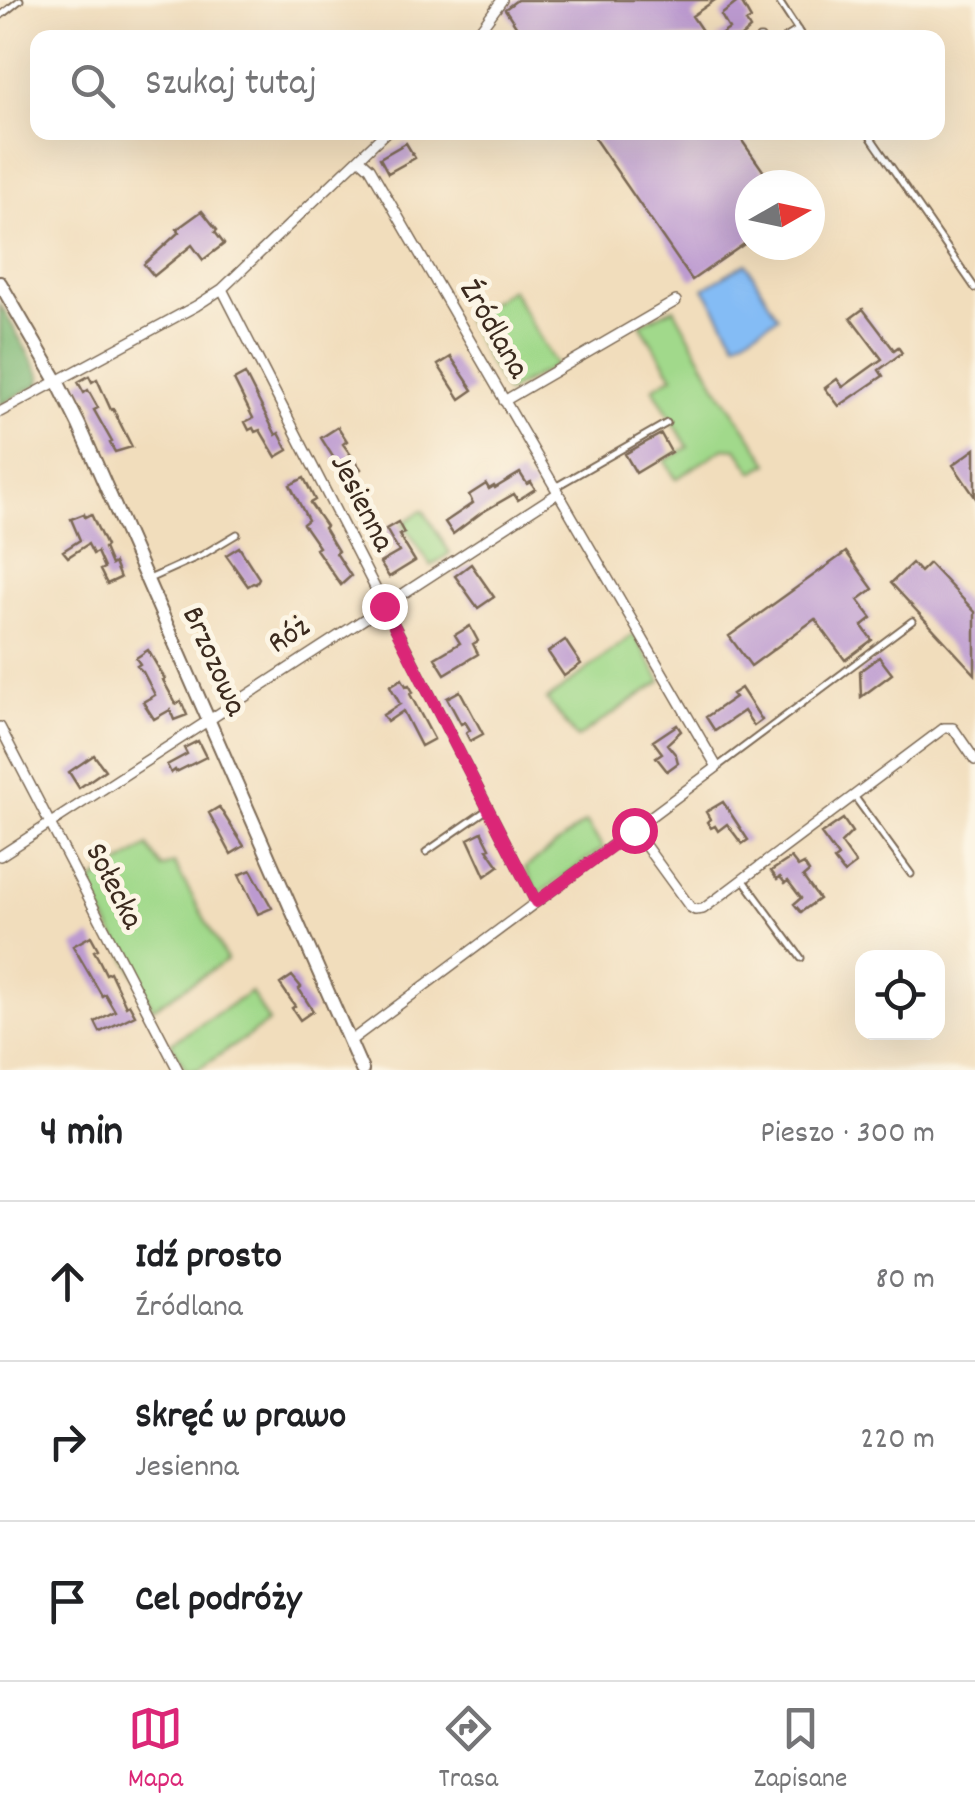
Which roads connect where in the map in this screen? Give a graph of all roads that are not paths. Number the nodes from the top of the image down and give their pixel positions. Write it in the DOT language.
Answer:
graph roads {
  1 [pos="20,0"];
  2 [pos="502,0"];
  3 [pos="778,0"];
  4 [pos="0,16"];
  5 [pos="480,30"];
  6 [pos="798,30"];
  7 [pos="378,140"];
  8 [pos="873,140"];
  9 [pos="360,158"];
  10 [pos="0,283"];
  11 [pos="975,288"];
  12 [pos="222,289"];
  13 [pos="676,301"];
  14 [pos="57,382"];
  15 [pos="504,401"];
  16 [pos="0,412"];
  17 [pos="667,423"];
  18 [pos="556,490"];
  19 [pos="237,534"];
  20 [pos="146,580"];
  21 [pos="384,606"];
  22 [pos="912,622"];
  23 [pos="208,721"];
  24 [pos="0,726"];
  25 [pos="975,760"];
  26 [pos="717,768"];
  27 [pos="854,796"];
  28 [pos="488,809"];
  29 [pos="50,822"];
  30 [pos="634,830"];
  31 [pos="426,852"];
  32 [pos="0,856"];
  33 [pos="911,874"];
  34 [pos="743,878"];
  35 [pos="536,902"];
  36 [pos="802,958"];
  37 [pos="349,1042"];
  38 [pos="178,1070"];
  39 [pos="362,1070"];
  1 -- 4 [label="lane"];
  2 -- 5 [label="street"];
  3 -- 6 [label="lane"];
  7 -- 9 [label="street"];
  8 -- 11 [label="lane"];
  9 -- 12 [label="street"];
  9 -- 15 [label="street, Źródlana"];
  10 -- 14 [label="street, Brzozowa"];
  12 -- 14 [label="street"];
  12 -- 21 [label="street, Jesienna"];
  13 -- 15 [label="street"];
  14 -- 16 [label="street"];
  14 -- 20 [label="street, Brzozowa"];
  15 -- 18 [label="street, Źródlana"];
  17 -- 18 [label="lane"];
  18 -- 21 [label="street, Róż"];
  18 -- 26 [label="street, Źródlana"];
  19 -- 20 [label="lane"];
  20 -- 23 [label="street, Brzozowa"];
  21 -- 23 [label="street, Róż"];
  21 -- 28 [label="street, Jesienna"];
  22 -- 26 [label="lane"];
  23 -- 29 [label="street, Róż"];
  23 -- 37 [label="street, Brzozowa"];
  24 -- 29 [label="street, Sołecka"];
  25 -- 27 [label="street"];
  26 -- 30 [label="street"];
  27 -- 33 [label="lane"];
  27 -- 34 [label="street"];
  28 -- 31 [label="lane"];
  28 -- 35 [label="street, Jesienna"];
  29 -- 32 [label="street, Róż"];
  29 -- 38 [label="street, Sołecka"];
  30 -- 34 [label="street"];
  30 -- 35 [label="street"];
  34 -- 36 [label="lane"];
  35 -- 37 [label="street"];
  37 -- 39 [label="street, Brzozowa"];
}
